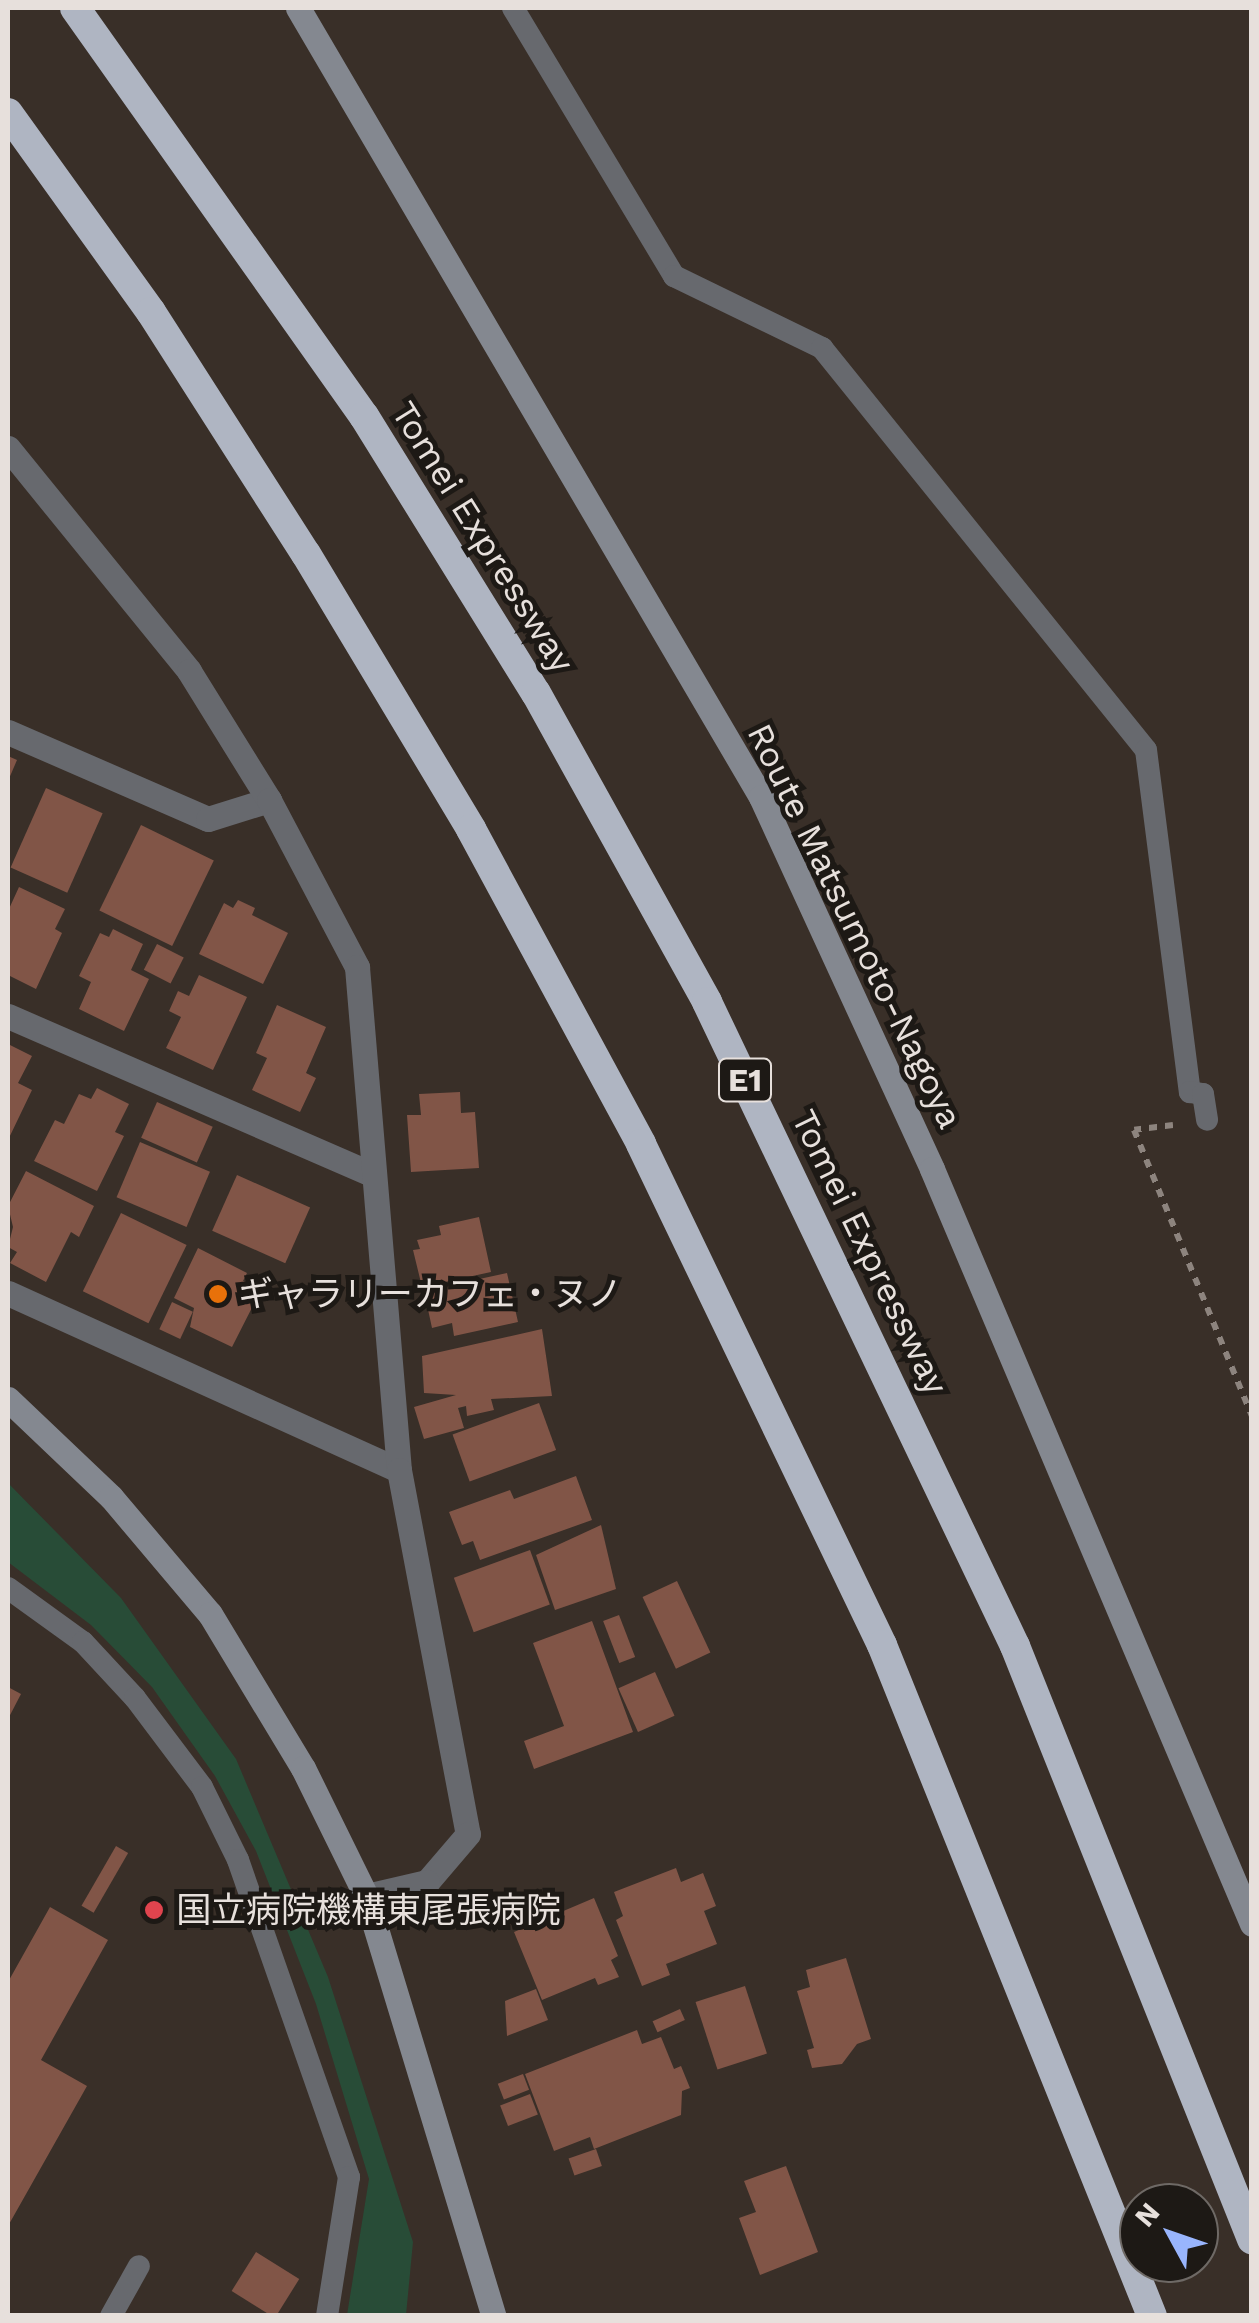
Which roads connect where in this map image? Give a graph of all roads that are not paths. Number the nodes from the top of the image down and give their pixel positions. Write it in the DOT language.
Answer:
graph roads {
  1 [pos="75,8"];
  2 [pos="298,8"];
  3 [pos="512,8"];
  4 [pos="8,113"];
  5 [pos="8,448"];
  6 [pos="8,732"];
  7 [pos="270,800"];
  8 [pos="8,1016"];
  9 [pos="1207,1120"];
  10 [pos="372,1174"];
  11 [pos="8,1293"];
  12 [pos="8,1400"];
  13 [pos="399,1470"];
  14 [pos="8,1588"];
  15 [pos="366,1896"];
  16 [pos="1252,1924"];
  17 [pos="1252,2239"];
  18 [pos="139,2266"];
  19 [pos="111,2316"];
  20 [pos="328,2316"];
  21 [pos="494,2316"];
  22 [pos="1152,2316"];
  1 -- 17 [label="highway, Tomei Expressway / E1"];
  2 -- 16 [label="main road, Route Matsumoto-Nagoya"];
  3 -- 9 [label="lane"];
  4 -- 22 [label="highway"];
  5 -- 7 [label="street"];
  6 -- 7 [label="street"];
  7 -- 10 [label="street"];
  8 -- 10 [label="street"];
  10 -- 13 [label="street"];
  11 -- 13 [label="street"];
  12 -- 15 [label="main road"];
  13 -- 15 [label="street"];
  14 -- 20 [label="lane"];
  15 -- 21 [label="main road"];
  18 -- 19 [label="lane"];
}
